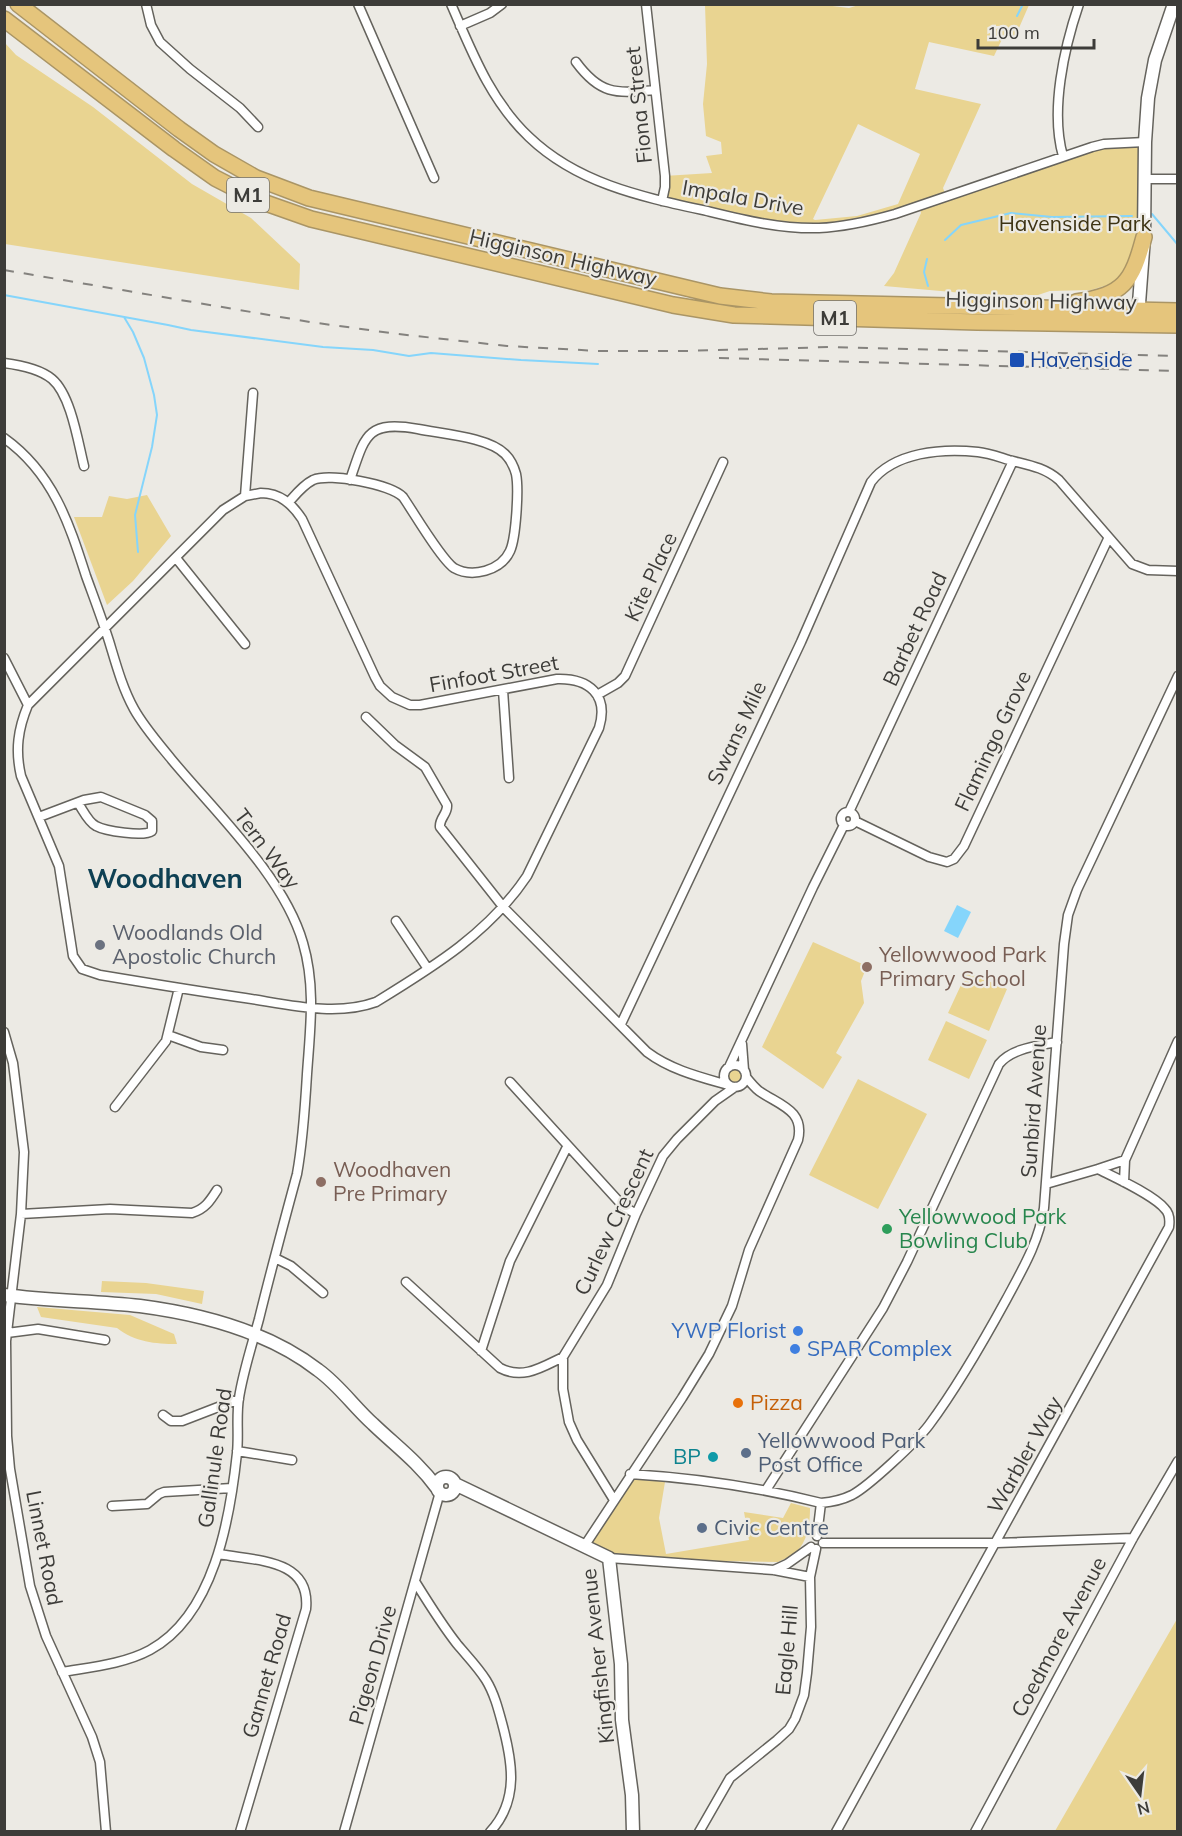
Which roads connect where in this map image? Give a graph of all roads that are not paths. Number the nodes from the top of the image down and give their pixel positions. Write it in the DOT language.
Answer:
graph roads {
  1 [pos="18,4"];
  2 [pos="146,4"];
  3 [pos="358,4"];
  4 [pos="451,4"];
  5 [pos="502,4"];
  6 [pos="646,4"];
  7 [pos="1079,4"];
  8 [pos="1174,4"];
  9 [pos="4,19"];
  10 [pos="460,26"];
  11 [pos="576,62"];
  12 [pos="656,90"];
  13 [pos="258,127"];
  14 [pos="1145,142"];
  15 [pos="1062,156"];
  16 [pos="434,178"];
  17 [pos="1144,179"];
  18 [pos="1178,179"];
  19 [pos="662,201"];
  20 [pos="1144,237"];
  21 [pos="1034,307"];
  22 [pos="1178,311"];
  23 [pos="1138,317"];
  24 [pos="1178,325"];
  25 [pos="4,363"];
  26 [pos="253,393"];
  27 [pos="4,438"];
  28 [pos="1012,461"];
  29 [pos="723,462"];
  30 [pos="84,466"];
  31 [pos="350,480"];
  32 [pos="245,496"];
  33 [pos="288,502"];
  34 [pos="1108,538"];
  35 [pos="177,558"];
  36 [pos="1178,571"];
  37 [pos="104,627"];
  38 [pos="245,644"];
  39 [pos="4,658"];
  40 [pos="1178,676"];
  41 [pos="503,690"];
  42 [pos="597,695"];
  43 [pos="28,705"];
  44 [pos="366,717"];
  45 [pos="509,777"];
  46 [pos="78,803"];
  47 [pos="849,812"];
  48 [pos="39,817"];
  49 [pos="855,821"];
  50 [pos="844,825"];
  51 [pos="504,908"];
  52 [pos="396,921"];
  53 [pos="428,969"];
  54 [pos="179,988"];
  55 [pos="312,1008"];
  56 [pos="621,1024"];
  57 [pos="4,1032"];
  58 [pos="168,1035"];
  59 [pos="742,1041"];
  60 [pos="1057,1041"];
  61 [pos="1178,1041"];
  62 [pos="224,1050"];
  63 [pos="729,1067"];
  64 [pos="745,1074"];
  65 [pos="510,1082"];
  66 [pos="729,1083"];
  67 [pos="758,1090"];
  68 [pos="715,1101"];
  69 [pos="115,1107"];
  70 [pos="567,1147"];
  71 [pos="1125,1160"];
  72 [pos="1098,1169"];
  73 [pos="1124,1182"];
  74 [pos="1046,1184"];
  75 [pos="217,1190"];
  76 [pos="21,1214"];
  77 [pos="636,1215"];
  78 [pos="275,1258"];
  79 [pos="406,1282"];
  80 [pos="323,1293"];
  81 [pos="8,1295"];
  82 [pos="7,1333"];
  83 [pos="254,1336"];
  84 [pos="105,1340"];
  85 [pos="481,1351"];
  86 [pos="563,1357"];
  87 [pos="238,1399"];
  88 [pos="163,1414"];
  89 [pos="237,1451"];
  90 [pos="292,1460"];
  91 [pos="1178,1461"];
  92 [pos="630,1474"];
  93 [pos="232,1488"];
  94 [pos="445,1488"];
  95 [pos="766,1490"];
  96 [pos="614,1500"];
  97 [pos="821,1503"];
  98 [pos="112,1506"];
  99 [pos="1133,1538"];
  100 [pos="997,1543"];
  101 [pos="817,1544"];
  102 [pos="585,1545"];
  103 [pos="219,1554"];
  104 [pos="609,1558"];
  105 [pos="774,1570"];
  106 [pos="810,1577"];
  107 [pos="416,1583"];
  108 [pos="62,1672"];
  109 [pos="106,1832"];
  110 [pos="240,1832"];
  111 [pos="344,1832"];
  112 [pos="490,1832"];
  113 [pos="633,1832"];
  114 [pos="699,1832"];
  115 [pos="836,1832"];
  116 [pos="975,1832"];
  1 -- 21 [label="highway, Higginson Highway / M1"];
  2 -- 13 [label="street"];
  3 -- 16 [label="street"];
  4 -- 10 [label="street, Impala Drive"];
  5 -- 10 [label="street"];
  6 -- 12 [label="street, Fiona Street"];
  7 -- 15 [label="street"];
  8 -- 14 [label="street"];
  9 -- 23 [label="highway, Higginson Highway / M1"];
  10 -- 19 [label="street, Impala Drive"];
  11 -- 12 [label="street"];
  12 -- 19 [label="street, Fiona Street"];
  14 -- 15 [label="street, Impala Drive"];
  14 -- 17 [label="street"];
  15 -- 19 [label="street, Impala Drive"];
  17 -- 18 [label="street"];
  17 -- 20 [label="street"];
  20 -- 21 [label="highway"];
  20 -- 23 [label="street"];
  21 -- 23 [label="highway, Higginson Highway / M1"];
  22 -- 23 [label="highway, Higginson Highway / M1"];
  23 -- 24 [label="highway, Higginson Highway / M1"];
  25 -- 30 [label="street"];
  26 -- 32 [label="street"];
  27 -- 37 [label="street, Tern Way"];
  28 -- 34 [label="street"];
  28 -- 47 [label="street, Barbet Road"];
  28 -- 56 [label="street, Swans Mile"];
  29 -- 42 [label="street, Kite Place"];
  31 -- 31 [label="street"];
  31 -- 33 [label="street"];
  32 -- 33 [label="street"];
  32 -- 35 [label="street"];
  33 -- 41 [label="street, Finfoot Street"];
  34 -- 36 [label="street"];
  34 -- 49 [label="street, Flamingo Grove"];
  35 -- 37 [label="street"];
  35 -- 38 [label="street"];
  37 -- 43 [label="street"];
  37 -- 55 [label="street, Tern Way"];
  39 -- 43 [label="street"];
  40 -- 60 [label="street, Sunbird Avenue"];
  41 -- 42 [label="street, Finfoot Street"];
  41 -- 45 [label="street"];
  42 -- 51 [label="street"];
  43 -- 48 [label="street"];
  44 -- 51 [label="street"];
  46 -- 46 [label="street"];
  46 -- 48 [label="street"];
  47 -- 49 [label="street"];
  47 -- 50 [label="street"];
  48 -- 54 [label="street"];
  49 -- 50 [label="street"];
  50 -- 59 [label="street"];
  51 -- 53 [label="street"];
  51 -- 56 [label="street"];
  52 -- 53 [label="street"];
  53 -- 55 [label="street"];
  54 -- 55 [label="street"];
  54 -- 58 [label="street"];
  55 -- 78 [label="street, Tern Way"];
  56 -- 66 [label="street"];
  57 -- 76 [label="street"];
  58 -- 62 [label="street"];
  58 -- 69 [label="street"];
  59 -- 63 [label="street"];
  59 -- 64 [label="street"];
  60 -- 74 [label="street, Sunbird Avenue"];
  60 -- 95 [label="street"];
  61 -- 71 [label="street"];
  63 -- 64 [label="street"];
  63 -- 66 [label="street"];
  64 -- 66 [label="street"];
  64 -- 67 [label="street"];
  65 -- 70 [label="street"];
  66 -- 67 [label="street"];
  66 -- 68 [label="street, Curlew Crescent"];
  66 -- 68 [label="street, Curlew Crescent"];
  67 -- 92 [label="street"];
  68 -- 77 [label="street, Curlew Crescent"];
  70 -- 77 [label="street"];
  70 -- 85 [label="street"];
  71 -- 72 [label="street"];
  71 -- 73 [label="street"];
  72 -- 73 [label="street, Warbler Way"];
  72 -- 74 [label="street"];
  73 -- 100 [label="street, Warbler Way"];
  74 -- 97 [label="street, Sunbird Avenue"];
  75 -- 76 [label="street"];
  76 -- 81 [label="street"];
  77 -- 86 [label="street, Curlew Crescent"];
  78 -- 80 [label="street"];
  78 -- 83 [label="street, Tern Way"];
  79 -- 85 [label="street"];
  81 -- 82 [label="street, Linnet Road"];
  81 -- 83 [label="street"];
  82 -- 84 [label="street"];
  82 -- 108 [label="street, Linnet Road"];
  83 -- 87 [label="street, Gallinule Road"];
  83 -- 94 [label="street"];
  85 -- 86 [label="street"];
  86 -- 96 [label="street"];
  87 -- 88 [label="street"];
  87 -- 89 [label="street, Gallinule Road"];
  89 -- 90 [label="street"];
  89 -- 93 [label="street, Gallinule Road"];
  91 -- 99 [label="street, Coedmore Avenue"];
  92 -- 95 [label="street"];
  92 -- 96 [label="street"];
  93 -- 98 [label="street"];
  93 -- 103 [label="street, Gallinule Road"];
  94 -- 102 [label="street, Kingfisher Avenue"];
  94 -- 107 [label="street, Pigeon Drive"];
  95 -- 97 [label="street"];
  96 -- 102 [label="street"];
  97 -- 101 [label="street"];
  99 -- 100 [label="street"];
  99 -- 116 [label="street, Coedmore Avenue"];
  100 -- 101 [label="street"];
  100 -- 115 [label="street, Warbler Way"];
  101 -- 105 [label="street"];
  101 -- 106 [label="street"];
  102 -- 104 [label="street, Kingfisher Avenue"];
  103 -- 108 [label="street, Gallinule Road"];
  103 -- 110 [label="street, Gannet Road"];
  104 -- 105 [label="street"];
  104 -- 113 [label="street, Kingfisher Avenue"];
  105 -- 106 [label="street"];
  106 -- 114 [label="street, Eagle Hill"];
  107 -- 111 [label="street, Pigeon Drive"];
  107 -- 112 [label="street"];
  108 -- 109 [label="street, Linnet Road"];
}
